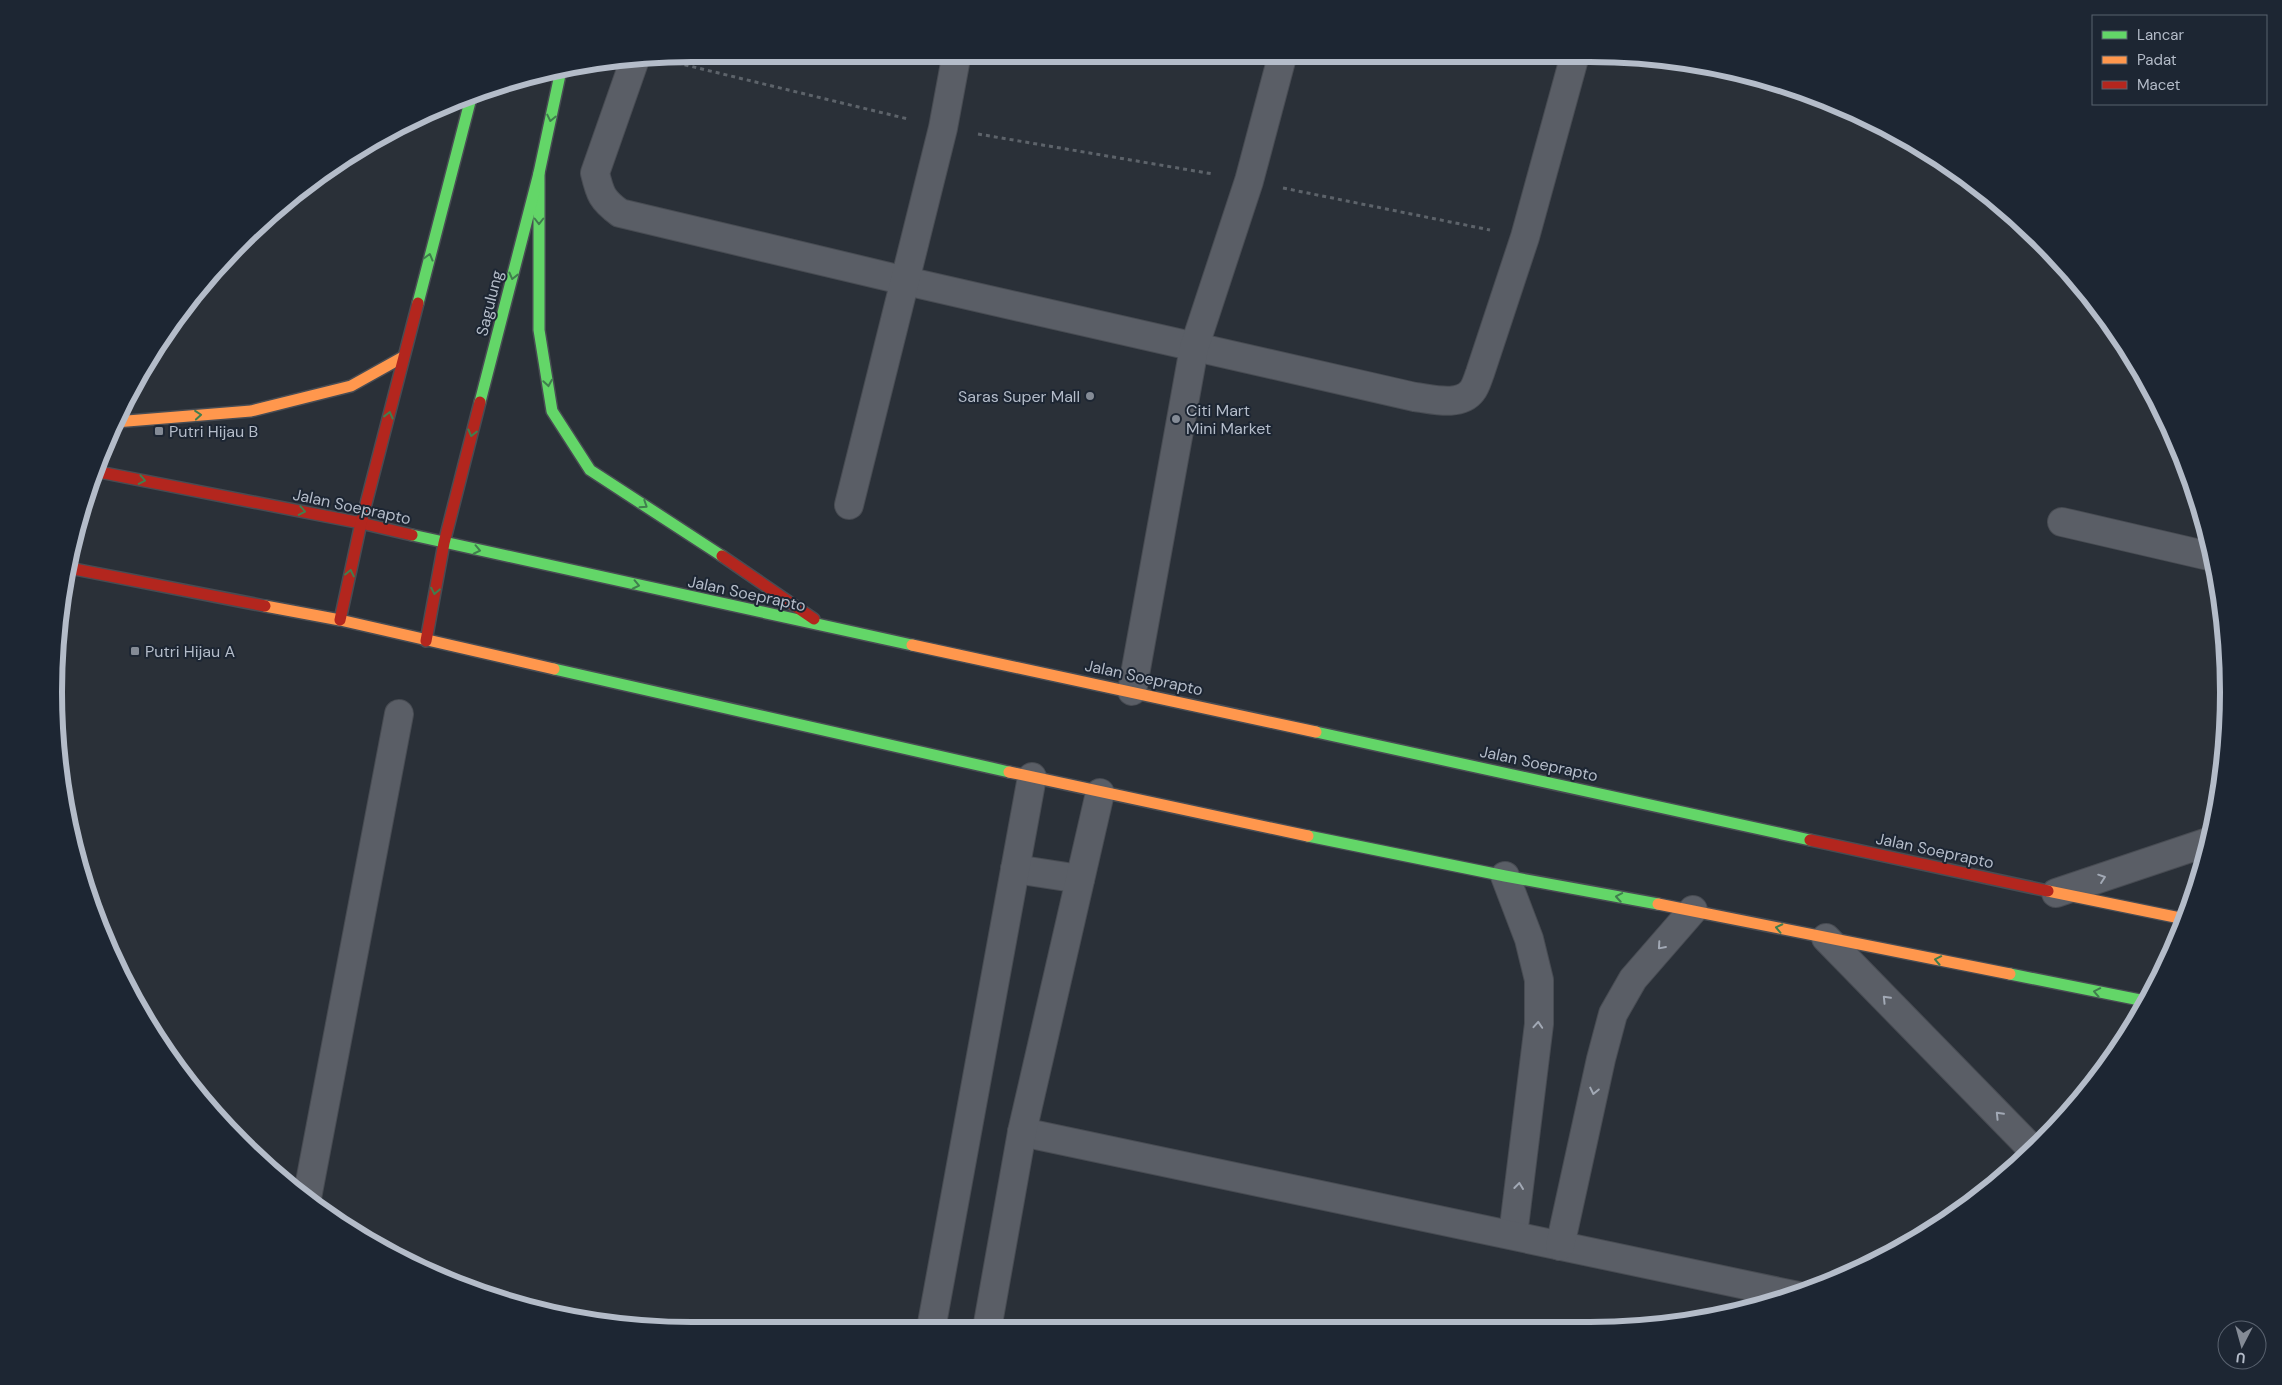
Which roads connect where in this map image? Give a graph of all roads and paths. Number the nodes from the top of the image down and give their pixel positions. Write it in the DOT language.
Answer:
graph roads {
  1 [pos="955,62"];
  2 [pos="1280,62"];
  3 [pos="1574,62"];
  4 [pos="678,63"];
  5 [pos="634,66"];
  6 [pos="560,77"];
  7 [pos="470,103"];
  8 [pos="943,128"];
  9 [pos="539,173"];
  10 [pos="1249,181"];
  11 [pos="1525,237"];
  12 [pos="906,281"];
  13 [pos="1194,348"];
  14 [pos="404,357"];
  15 [pos="124,421"];
  16 [pos="102,473"];
  17 [pos="849,505"];
  18 [pos="2062,522"];
  19 [pos="361,523"];
  20 [pos="444,543"];
  21 [pos="2204,555"];
  22 [pos="75,569"];
  23 [pos="340,620"];
  24 [pos="825,626"];
  25 [pos="426,641"];
  26 [pos="1132,691"];
  27 [pos="399,714"];
  28 [pos="1032,777"];
  29 [pos="1100,793"];
  30 [pos="2201,845"];
  31 [pos="1015,869"];
  32 [pos="1505,876"];
  33 [pos="1080,879"];
  34 [pos="2056,893"];
  35 [pos="1693,910"];
  36 [pos="2178,918"];
  37 [pos="1826,938"];
  38 [pos="2139,1000"];
  39 [pos="1022,1132"];
  40 [pos="2028,1145"];
  41 [pos="308,1191"];
  42 [pos="1513,1235"];
  43 [pos="1560,1246"];
  44 [pos="1781,1292"];
  45 [pos="932,1322"];
  46 [pos="988,1322"];
  1 -- 8 [label="street"];
  2 -- 10 [label="street"];
  3 -- 11 [label="street"];
  4 -- 8 [label="path"];
  5 -- 12 [label="street"];
  6 -- 9 [label="main road, Sagulung, one-way"];
  14 -- 7 [label="main road, one-way"];
  8 -- 10 [label="path"];
  8 -- 12 [label="street"];
  9 -- 20 [label="main road, Sagulung, one-way"];
  9 -- 24 [label="main road, one-way"];
  10 -- 11 [label="path"];
  10 -- 13 [label="street"];
  11 -- 13 [label="street"];
  12 -- 13 [label="street"];
  12 -- 17 [label="street"];
  13 -- 26 [label="street"];
  15 -- 14 [label="main road, one-way"];
  19 -- 14 [label="main road, one-way"];
  16 -- 19 [label="main road, Jalan Soeprapto, one-way"];
  18 -- 21 [label="street"];
  19 -- 20 [label="main road, Jalan Soeprapto"];
  23 -- 19 [label="main road, one-way"];
  20 -- 24 [label="main road, Jalan Soeprapto, one-way"];
  20 -- 25 [label="main road, Sagulung, one-way"];
  22 -- 23 [label="main road"];
  23 -- 25 [label="main road"];
  24 -- 26 [label="main road, Jalan Soeprapto"];
  25 -- 28 [label="main road"];
  26 -- 34 [label="main road, Jalan Soeprapto"];
  27 -- 41 [label="street"];
  28 -- 29 [label="main road"];
  28 -- 31 [label="street"];
  29 -- 32 [label="main road"];
  29 -- 33 [label="street"];
  34 -- 30 [label="street, one-way"];
  31 -- 33 [label="street"];
  31 -- 45 [label="street"];
  35 -- 32 [label="main road, one-way"];
  42 -- 32 [label="street, one-way"];
  33 -- 39 [label="street"];
  34 -- 36 [label="main road, Jalan Soeprapto"];
  37 -- 35 [label="main road, one-way"];
  35 -- 43 [label="street, one-way"];
  38 -- 37 [label="main road, one-way"];
  40 -- 37 [label="street, one-way"];
  39 -- 42 [label="street"];
  39 -- 46 [label="street"];
  42 -- 43 [label="street"];
  43 -- 44 [label="street"];
}
